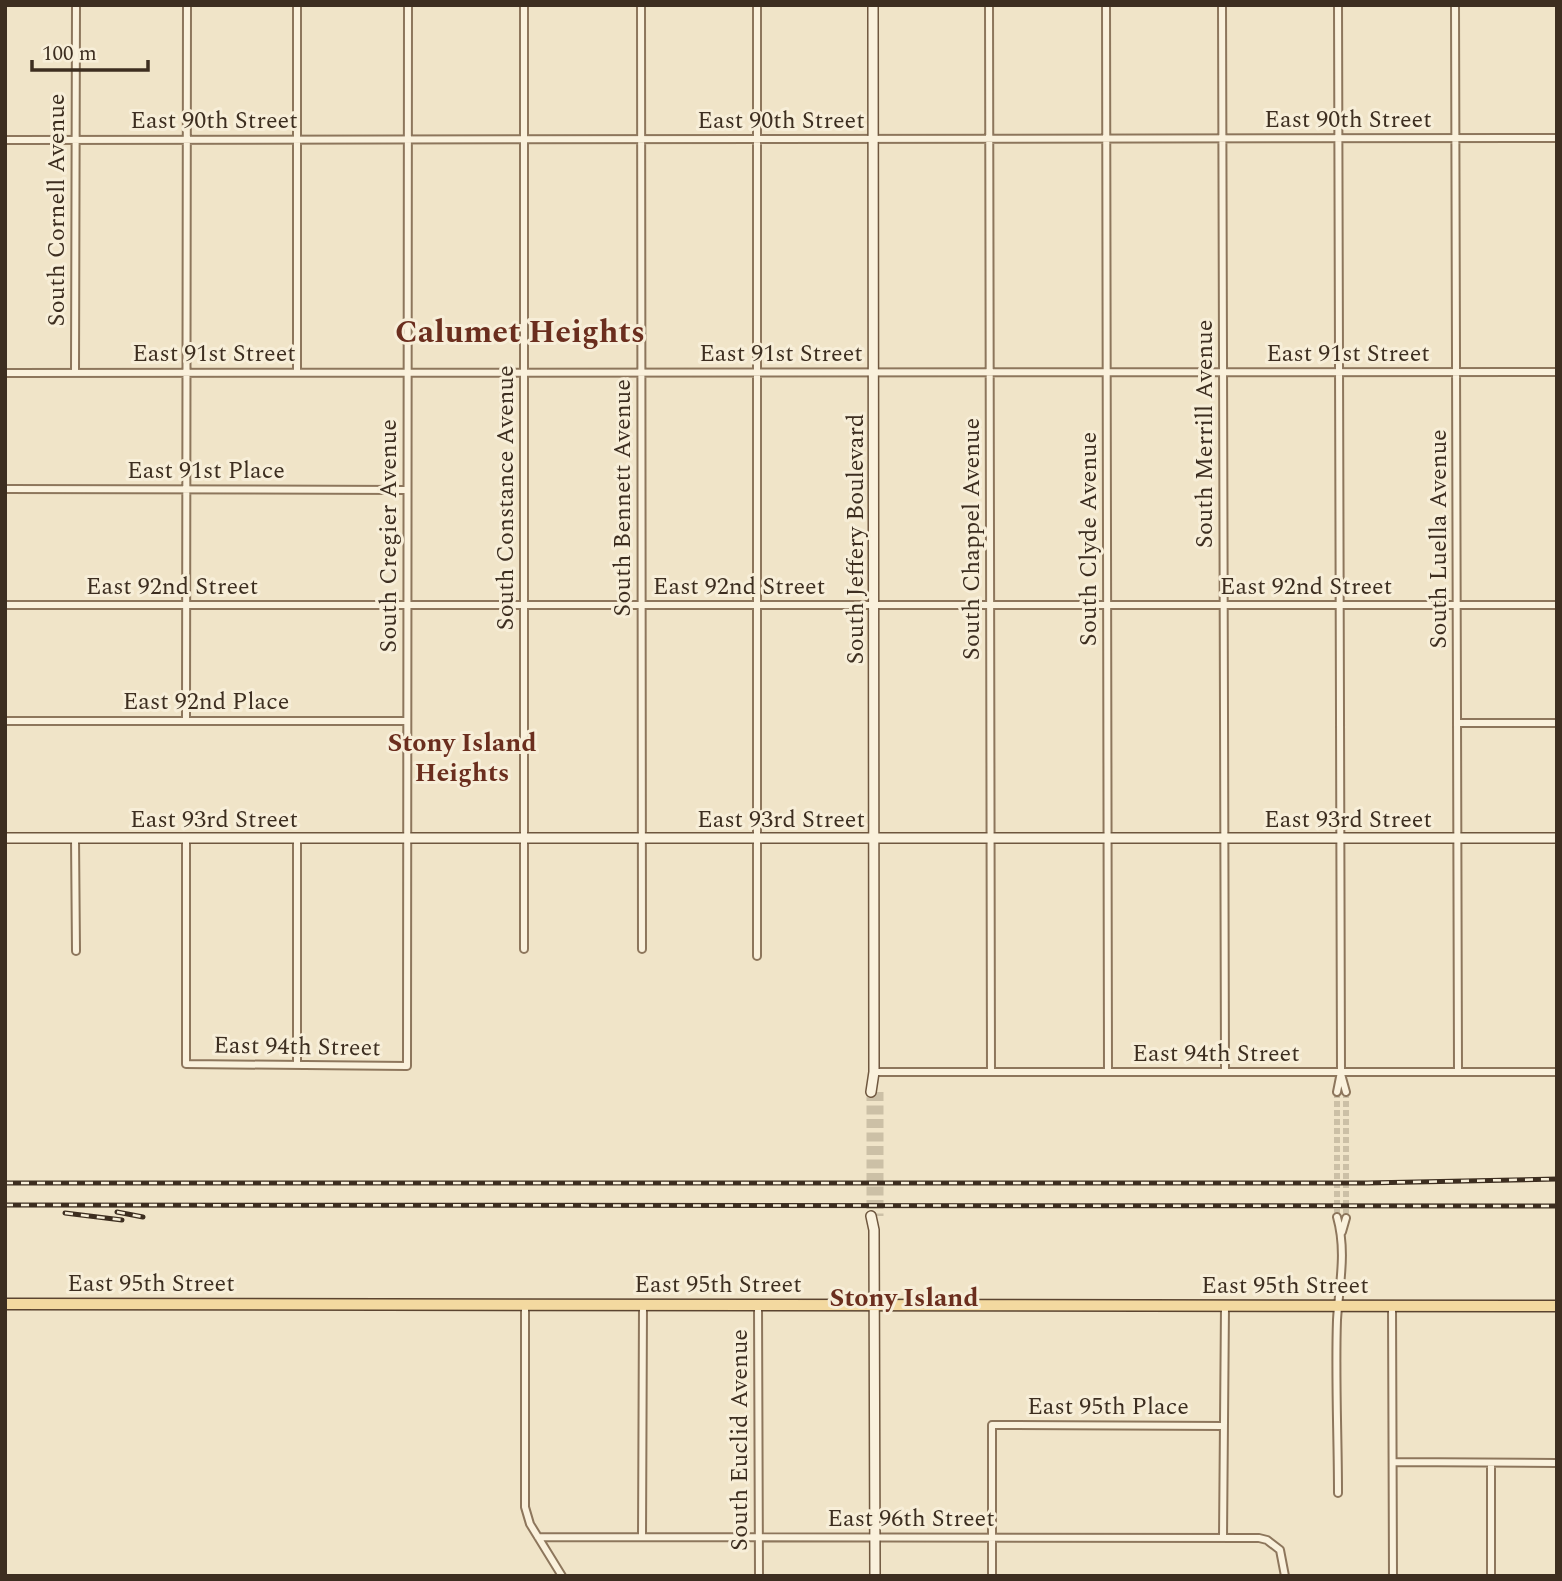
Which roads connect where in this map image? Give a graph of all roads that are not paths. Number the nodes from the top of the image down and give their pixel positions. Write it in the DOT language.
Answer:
graph roads {
  1 [pos="76,5"];
  2 [pos="187,5"];
  3 [pos="297,5"];
  4 [pos="408,5"];
  5 [pos="523,5"];
  6 [pos="641,5"];
  7 [pos="757,5"];
  8 [pos="873,5"];
  9 [pos="989,5"];
  10 [pos="1106,5"];
  11 [pos="1222,5"];
  12 [pos="1338,5"];
  13 [pos="1455,5"];
  14 [pos="1222,138"];
  15 [pos="1339,138"];
  16 [pos="1456,138"];
  17 [pos="1557,138"];
  18 [pos="297,139"];
  19 [pos="408,139"];
  20 [pos="524,139"];
  21 [pos="641,139"];
  22 [pos="757,139"];
  23 [pos="873,139"];
  24 [pos="989,139"];
  25 [pos="1106,139"];
  26 [pos="5,140"];
  27 [pos="76,140"];
  28 [pos="187,140"];
  29 [pos="187,372"];
  30 [pos="297,372"];
  31 [pos="408,372"];
  32 [pos="524,372"];
  33 [pos="641,372"];
  34 [pos="757,372"];
  35 [pos="874,372"];
  36 [pos="990,372"];
  37 [pos="1107,372"];
  38 [pos="1223,372"];
  39 [pos="1339,372"];
  40 [pos="1456,372"];
  41 [pos="1557,372"];
  42 [pos="5,373"];
  43 [pos="75,373"];
  44 [pos="5,489"];
  45 [pos="187,489"];
  46 [pos="407,490"];
  47 [pos="5,605"];
  48 [pos="186,605"];
  49 [pos="407,605"];
  50 [pos="524,605"];
  51 [pos="641,605"];
  52 [pos="758,605"];
  53 [pos="874,605"];
  54 [pos="990,605"];
  55 [pos="1107,605"];
  56 [pos="1223,605"];
  57 [pos="1340,605"];
  58 [pos="1457,605"];
  59 [pos="1557,605"];
  60 [pos="186,720"];
  61 [pos="5,721"];
  62 [pos="407,721"];
  63 [pos="1457,723"];
  64 [pos="1557,723"];
  65 [pos="5,838"];
  66 [pos="75,838"];
  67 [pos="186,838"];
  68 [pos="297,838"];
  69 [pos="407,838"];
  70 [pos="524,838"];
  71 [pos="642,838"];
  72 [pos="758,838"];
  73 [pos="875,838"];
  74 [pos="991,838"];
  75 [pos="1107,838"];
  76 [pos="1224,838"];
  77 [pos="1340,838"];
  78 [pos="1458,838"];
  79 [pos="1557,838"];
  80 [pos="524,948"];
  81 [pos="642,949"];
  82 [pos="76,951"];
  83 [pos="757,956"];
  84 [pos="297,1065"];
  85 [pos="407,1066"];
  86 [pos="874,1072"];
  87 [pos="991,1072"];
  88 [pos="1108,1072"];
  89 [pos="1225,1072"];
  90 [pos="1341,1072"];
  91 [pos="1458,1072"];
  92 [pos="1557,1072"];
  93 [pos="875,1092"];
  94 [pos="1337,1092"];
  95 [pos="1346,1092"];
  96 [pos="875,1216"];
  97 [pos="1337,1217"];
  98 [pos="1346,1218"];
  99 [pos="1342,1234"];
  100 [pos="5,1304"];
  101 [pos="525,1304"];
  102 [pos="643,1305"];
  103 [pos="758,1305"];
  104 [pos="874,1305"];
  105 [pos="1224,1306"];
  106 [pos="1339,1306"];
  107 [pos="1392,1306"];
  108 [pos="1557,1306"];
  109 [pos="1224,1426"];
  110 [pos="1394,1462"];
  111 [pos="1491,1463"];
  112 [pos="1557,1463"];
  113 [pos="1338,1493"];
  114 [pos="538,1537"];
  115 [pos="642,1537"];
  116 [pos="759,1537"];
  117 [pos="874,1538"];
  118 [pos="992,1538"];
  119 [pos="1223,1538"];
  120 [pos="562,1576"];
  121 [pos="759,1576"];
  122 [pos="874,1576"];
  123 [pos="992,1576"];
  124 [pos="1285,1576"];
  125 [pos="1393,1576"];
  126 [pos="1491,1576"];
  1 -- 27 [label="street, South Cornell Avenue"];
  2 -- 28 [label="street"];
  3 -- 18 [label="street"];
  4 -- 19 [label="street, South Cregier Avenue"];
  5 -- 20 [label="street, South Constance Avenue"];
  6 -- 21 [label="street, South Bennett Avenue"];
  7 -- 22 [label="street"];
  8 -- 23 [label="street, South Jeffery Boulevard"];
  9 -- 24 [label="street, South Chappel Avenue"];
  10 -- 25 [label="street, South Clyde Avenue"];
  11 -- 14 [label="street, South Merrill Avenue"];
  12 -- 15 [label="street"];
  13 -- 16 [label="street, South Luella Avenue"];
  14 -- 15 [label="street, East 90th Street"];
  14 -- 25 [label="street, East 90th Street"];
  14 -- 38 [label="street, South Merrill Avenue"];
  15 -- 16 [label="street, East 90th Street"];
  15 -- 39 [label="street"];
  16 -- 17 [label="street, East 90th Street"];
  16 -- 40 [label="street, South Luella Avenue"];
  18 -- 19 [label="street, East 90th Street"];
  18 -- 28 [label="street, East 90th Street"];
  18 -- 30 [label="street"];
  19 -- 20 [label="street, East 90th Street"];
  19 -- 31 [label="street, South Cregier Avenue"];
  20 -- 21 [label="street, East 90th Street"];
  20 -- 32 [label="street, South Constance Avenue"];
  21 -- 22 [label="street, East 90th Street"];
  21 -- 33 [label="street, South Bennett Avenue"];
  22 -- 23 [label="street, East 90th Street"];
  22 -- 34 [label="street"];
  23 -- 24 [label="street, East 90th Street"];
  23 -- 35 [label="street, South Jeffery Boulevard"];
  24 -- 25 [label="street, East 90th Street"];
  24 -- 36 [label="street, South Chappel Avenue"];
  25 -- 37 [label="street, South Clyde Avenue"];
  26 -- 27 [label="street, East 90th Street"];
  27 -- 28 [label="street, East 90th Street"];
  27 -- 43 [label="street, South Cornell Avenue"];
  28 -- 29 [label="street"];
  29 -- 30 [label="street, East 91st Street"];
  29 -- 43 [label="street, East 91st Street"];
  29 -- 45 [label="street"];
  30 -- 31 [label="street, East 91st Street"];
  31 -- 32 [label="street, East 91st Street"];
  31 -- 46 [label="street, South Cregier Avenue"];
  32 -- 33 [label="street, East 91st Street"];
  32 -- 50 [label="street, South Constance Avenue"];
  33 -- 34 [label="street, East 91st Street"];
  33 -- 51 [label="street, South Bennett Avenue"];
  34 -- 35 [label="street, East 91st Street"];
  34 -- 52 [label="street"];
  35 -- 36 [label="street, East 91st Street"];
  35 -- 53 [label="street, South Jeffery Boulevard"];
  36 -- 37 [label="street, East 91st Street"];
  36 -- 54 [label="street, South Chappel Avenue"];
  37 -- 38 [label="street, East 91st Street"];
  37 -- 55 [label="street, South Clyde Avenue"];
  38 -- 39 [label="street, East 91st Street"];
  38 -- 56 [label="street, South Merrill Avenue"];
  39 -- 40 [label="street, East 91st Street"];
  39 -- 57 [label="street"];
  40 -- 41 [label="street, East 91st Street"];
  40 -- 58 [label="street, South Luella Avenue"];
  42 -- 43 [label="street, East 91st Street"];
  44 -- 45 [label="street, East 91st Place"];
  45 -- 46 [label="street, East 91st Place"];
  45 -- 48 [label="street"];
  46 -- 49 [label="street, South Cregier Avenue"];
  47 -- 48 [label="street, East 92nd Street"];
  48 -- 49 [label="street, East 92nd Street"];
  48 -- 60 [label="street"];
  49 -- 50 [label="street, East 92nd Street"];
  49 -- 62 [label="street, South Cregier Avenue"];
  50 -- 51 [label="street, East 92nd Street"];
  50 -- 70 [label="street, South Constance Avenue"];
  51 -- 52 [label="street, East 92nd Street"];
  51 -- 71 [label="street, South Bennett Avenue"];
  52 -- 53 [label="street, East 92nd Street"];
  52 -- 72 [label="street"];
  53 -- 54 [label="street, East 92nd Street"];
  53 -- 73 [label="street, South Jeffery Boulevard"];
  54 -- 55 [label="street, East 92nd Street"];
  54 -- 74 [label="street, South Chappel Avenue"];
  55 -- 56 [label="street, East 92nd Street"];
  55 -- 75 [label="street, South Clyde Avenue"];
  56 -- 57 [label="street, East 92nd Street"];
  56 -- 76 [label="street, South Merrill Avenue"];
  57 -- 58 [label="street, East 92nd Street"];
  57 -- 77 [label="street"];
  58 -- 59 [label="street, East 92nd Street"];
  58 -- 63 [label="street, South Luella Avenue"];
  60 -- 61 [label="street, East 92nd Place"];
  60 -- 62 [label="street, East 92nd Place"];
  62 -- 69 [label="street, South Cregier Avenue"];
  63 -- 64 [label="street"];
  63 -- 78 [label="street, South Luella Avenue"];
  65 -- 66 [label="street, East 93rd Street"];
  66 -- 67 [label="street, East 93rd Street"];
  66 -- 82 [label="street"];
  67 -- 68 [label="street, East 93rd Street"];
  67 -- 84 [label="street, East 94th Street"];
  68 -- 69 [label="street, East 93rd Street"];
  68 -- 84 [label="street"];
  69 -- 70 [label="street, East 93rd Street"];
  69 -- 85 [label="street, South Cregier Avenue"];
  70 -- 71 [label="street, East 93rd Street"];
  70 -- 80 [label="street, South Constance Avenue"];
  71 -- 72 [label="street, East 93rd Street"];
  71 -- 81 [label="street, South Bennett Avenue"];
  72 -- 73 [label="street, East 93rd Street"];
  72 -- 83 [label="street"];
  73 -- 74 [label="street, East 93rd Street"];
  73 -- 86 [label="street, South Jeffery Boulevard"];
  74 -- 75 [label="street, East 93rd Street"];
  74 -- 87 [label="street, South Chappel Avenue"];
  75 -- 76 [label="street, East 93rd Street"];
  75 -- 88 [label="street, South Clyde Avenue"];
  76 -- 77 [label="street, East 93rd Street"];
  76 -- 89 [label="street, South Merrill Avenue"];
  77 -- 78 [label="street, East 93rd Street"];
  77 -- 90 [label="street"];
  78 -- 79 [label="street, East 93rd Street"];
  78 -- 91 [label="street, South Luella Avenue"];
  84 -- 85 [label="street, East 94th Street"];
  86 -- 87 [label="street, East 94th Street"];
  86 -- 93 [label="street, South Jeffery Boulevard"];
  87 -- 88 [label="street, East 94th Street"];
  88 -- 89 [label="street, East 94th Street"];
  89 -- 90 [label="street, East 94th Street"];
  90 -- 91 [label="street, East 94th Street"];
  90 -- 94 [label="street"];
  90 -- 95 [label="street"];
  91 -- 92 [label="street, East 94th Street"];
  96 -- 104 [label="street"];
  97 -- 99 [label="street"];
  98 -- 99 [label="street"];
  99 -- 106 [label="street"];
  100 -- 101 [label="main road, East 95th Street"];
  101 -- 102 [label="main road, East 95th Street"];
  101 -- 114 [label="street"];
  102 -- 103 [label="main road, East 95th Street"];
  102 -- 115 [label="street"];
  103 -- 104 [label="main road, East 95th Street"];
  103 -- 116 [label="street, South Euclid Avenue"];
  104 -- 105 [label="main road, East 95th Street"];
  104 -- 117 [label="street"];
  105 -- 106 [label="main road, East 95th Street"];
  105 -- 109 [label="street"];
  106 -- 107 [label="main road, East 95th Street"];
  106 -- 113 [label="street"];
  107 -- 108 [label="main road, East 95th Street"];
  107 -- 110 [label="street"];
  109 -- 118 [label="street, East 95th Place"];
  109 -- 119 [label="street"];
  110 -- 111 [label="street"];
  110 -- 125 [label="street"];
  111 -- 112 [label="street"];
  111 -- 126 [label="street"];
  114 -- 115 [label="street, East 96th Street"];
  114 -- 120 [label="street"];
  115 -- 116 [label="street, East 96th Street"];
  116 -- 117 [label="street, East 96th Street"];
  116 -- 121 [label="street, South Euclid Avenue"];
  117 -- 118 [label="street, East 96th Street"];
  117 -- 122 [label="street"];
  118 -- 119 [label="street, East 96th Street"];
  118 -- 123 [label="street"];
  119 -- 124 [label="street, East 96th Street"];
}
